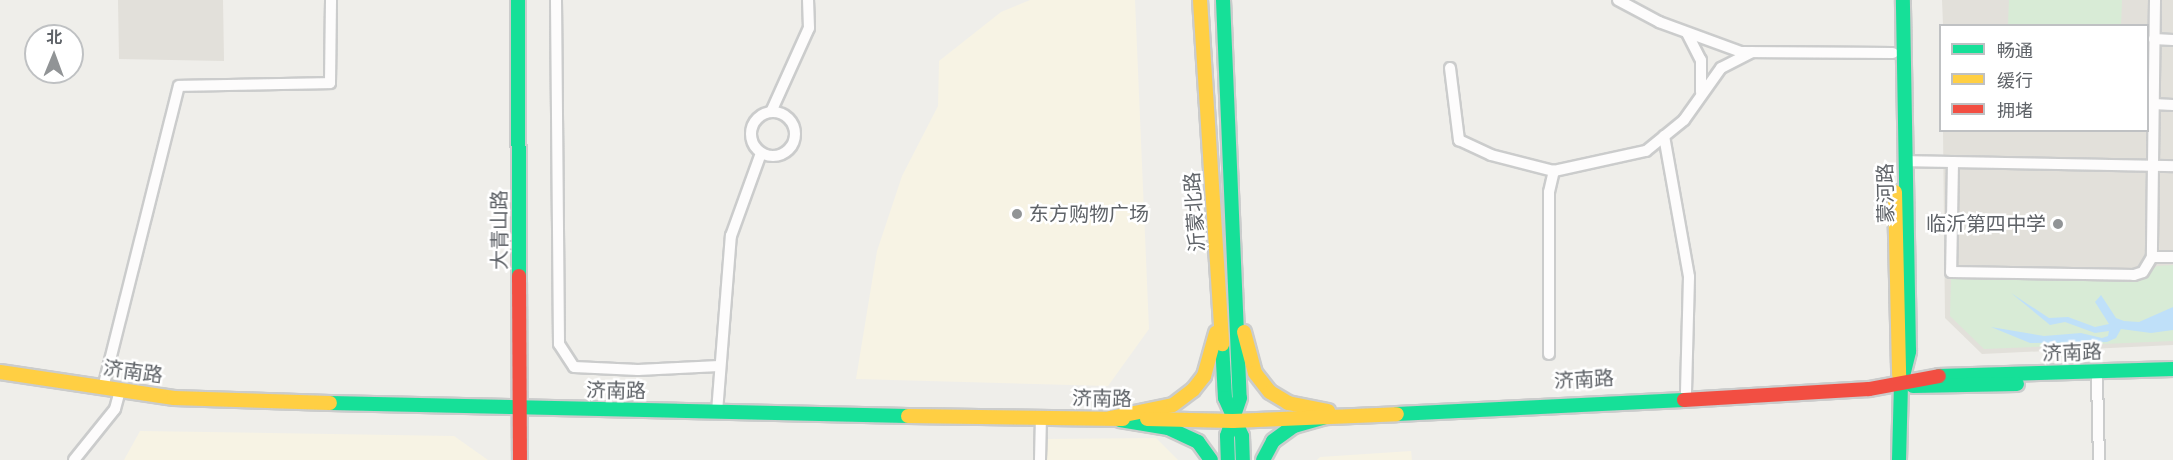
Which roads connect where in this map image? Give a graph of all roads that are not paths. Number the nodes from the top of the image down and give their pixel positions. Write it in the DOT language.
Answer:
graph roads {
  1 [pos="331,0"];
  2 [pos="518,0"];
  3 [pos="556,0"];
  4 [pos="808,0"];
  5 [pos="1200,0"];
  6 [pos="1223,0"];
  7 [pos="1618,0"];
  8 [pos="1894,0"];
  9 [pos="1903,0"];
  10 [pos="2155,0"];
  11 [pos="1688,33"];
  12 [pos="2154,39"];
  13 [pos="2173,40"];
  14 [pos="1752,52"];
  15 [pos="1893,53"];
  16 [pos="1450,68"];
  17 [pos="1701,92"];
  18 [pos="2153,104"];
  19 [pos="2173,105"];
  20 [pos="771,112"];
  21 [pos="1664,136"];
  22 [pos="761,153"];
  23 [pos="1904,161"];
  24 [pos="1953,162"];
  25 [pos="2152,166"];
  26 [pos="2173,166"];
  27 [pos="1554,171"];
  28 [pos="2152,257"];
  29 [pos="2173,257"];
  30 [pos="1221,305"];
  31 [pos="1236,305"];
  32 [pos="1549,354"];
  33 [pos="719,366"];
  34 [pos="2173,369"];
  35 [pos="0,372"];
  36 [pos="2173,376"];
  37 [pos="2097,379"];
  38 [pos="1901,384"];
  39 [pos="103,388"];
  40 [pos="120,390"];
  41 [pos="1686,394"];
  42 [pos="521,410"];
  43 [pos="717,412"];
  44 [pos="1327,414"];
  45 [pos="1041,417"];
  46 [pos="1110,418"];
  47 [pos="1233,420"];
  48 [pos="74,460"];
  49 [pos="520,460"];
  50 [pos="1040,460"];
  51 [pos="1211,460"];
  52 [pos="1228,460"];
  53 [pos="1243,460"];
  54 [pos="1263,460"];
  55 [pos="1899,460"];
  56 [pos="1909,460"];
  57 [pos="2100,460"];
  1 -- 39 [label="street"];
  2 -- 42 [label="street, 大青山路"];
  3 -- 33 [label="street"];
  4 -- 20 [label="street"];
  5 -- 30 [label="street, 沂蒙北路"];
  6 -- 31 [label="street, 沂蒙北路"];
  7 -- 11 [label="street"];
  8 -- 15 [label="street, 蒙河路"];
  9 -- 23 [label="street, 蒙河路"];
  10 -- 12 [label="street"];
  11 -- 14 [label="street"];
  11 -- 17 [label="street"];
  12 -- 13 [label="street"];
  12 -- 18 [label="street"];
  14 -- 15 [label="street"];
  14 -- 17 [label="street"];
  15 -- 38 [label="street, 蒙河路"];
  16 -- 27 [label="street"];
  17 -- 21 [label="street"];
  18 -- 19 [label="street"];
  18 -- 25 [label="street"];
  20 -- 22 [label="street"];
  20 -- 22 [label="street"];
  21 -- 27 [label="street"];
  21 -- 41 [label="street"];
  22 -- 33 [label="street"];
  23 -- 24 [label="street"];
  23 -- 38 [label="street, 蒙河路"];
  24 -- 25 [label="street"];
  24 -- 28 [label="street"];
  25 -- 26 [label="street"];
  25 -- 28 [label="street"];
  27 -- 32 [label="street"];
  28 -- 29 [label="street"];
  30 -- 46 [label="street"];
  30 -- 47 [label="street, 沂蒙北路"];
  31 -- 44 [label="street"];
  31 -- 47 [label="street, 沂蒙北路"];
  33 -- 43 [label="street"];
  34 -- 38 [label="street, 济南路"];
  35 -- 39 [label="street, 济南路"];
  36 -- 37 [label="street, 济南路"];
  37 -- 38 [label="street, 济南路"];
  37 -- 57 [label="street"];
  38 -- 41 [label="street, 济南路"];
  38 -- 44 [label="street, 济南路"];
  38 -- 55 [label="street, 蒙河路"];
  38 -- 56 [label="street, 蒙河路"];
  39 -- 40 [label="street, 济南路"];
  40 -- 42 [label="street, 济南路"];
  40 -- 48 [label="street"];
  41 -- 44 [label="street, 济南路"];
  42 -- 43 [label="street, 济南路"];
  42 -- 49 [label="street, 大青山路"];
  43 -- 45 [label="street, 济南路"];
  44 -- 47 [label="street, 济南路"];
  44 -- 54 [label="street"];
  45 -- 46 [label="street, 济南路"];
  45 -- 50 [label="street"];
  46 -- 47 [label="street, 济南路"];
  46 -- 51 [label="street"];
  47 -- 52 [label="street, 沂蒙北路"];
  47 -- 53 [label="street, 沂蒙北路"];
}
